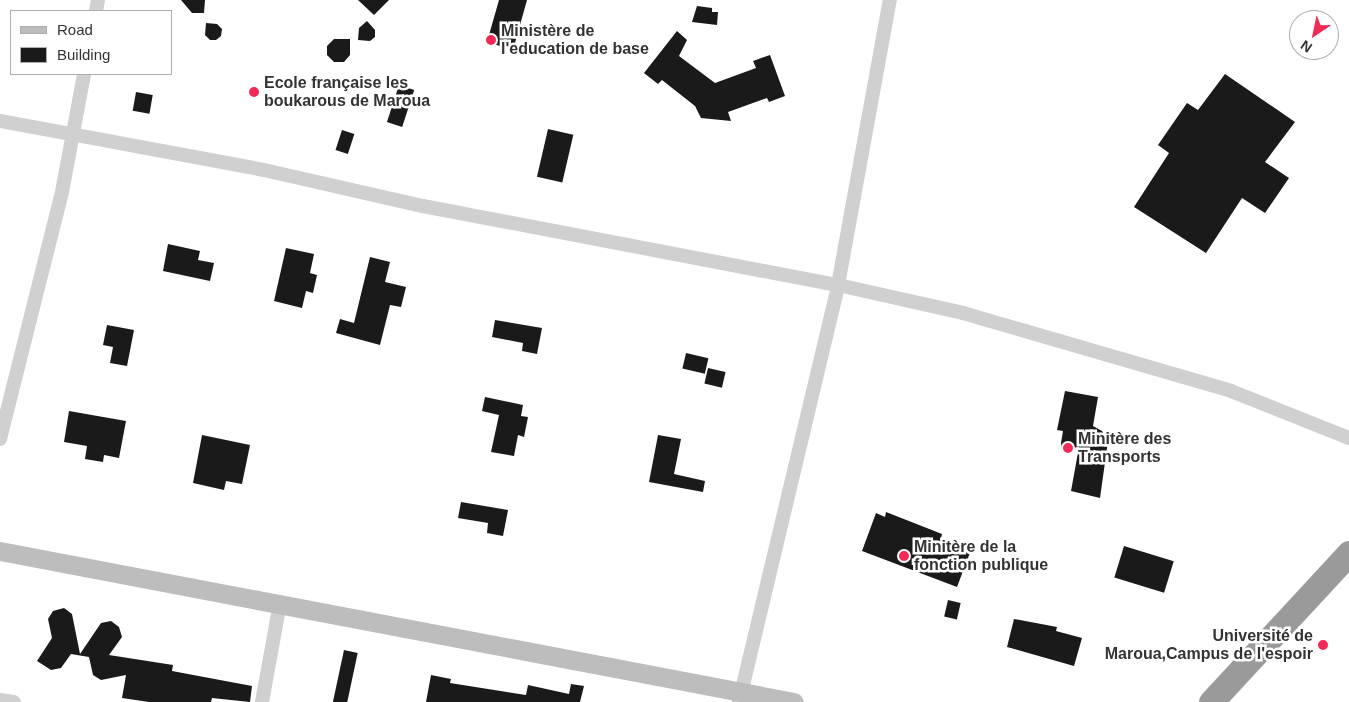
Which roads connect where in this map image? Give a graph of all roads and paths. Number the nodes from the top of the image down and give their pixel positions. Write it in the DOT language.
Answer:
graph roads {
  1 [pos="890,0"];
  2 [pos="84,75"];
  3 [pos="0,121"];
  4 [pos="74,134"];
  5 [pos="838,285"];
  6 [pos="1349,438"];
  7 [pos="0,439"];
  8 [pos="0,551"];
  9 [pos="1349,553"];
  10 [pos="280,603"];
  11 [pos="741,697"];
  12 [pos="0,700"];
  13 [pos="14,702"];
  14 [pos="262,702"];
  15 [pos="794,702"];
  16 [pos="1211,702"];
  1 -- 5 [label="street"];
  2 -- 4 [label="street"];
  3 -- 4 [label="street"];
  4 -- 5 [label="street"];
  4 -- 7 [label="street"];
  5 -- 6 [label="street"];
  5 -- 11 [label="street"];
  8 -- 10 [label="street"];
  9 -- 16 [label="highway"];
  10 -- 11 [label="street"];
  10 -- 14 [label="street"];
  11 -- 15 [label="street"];
  12 -- 13 [label="street"];
}
